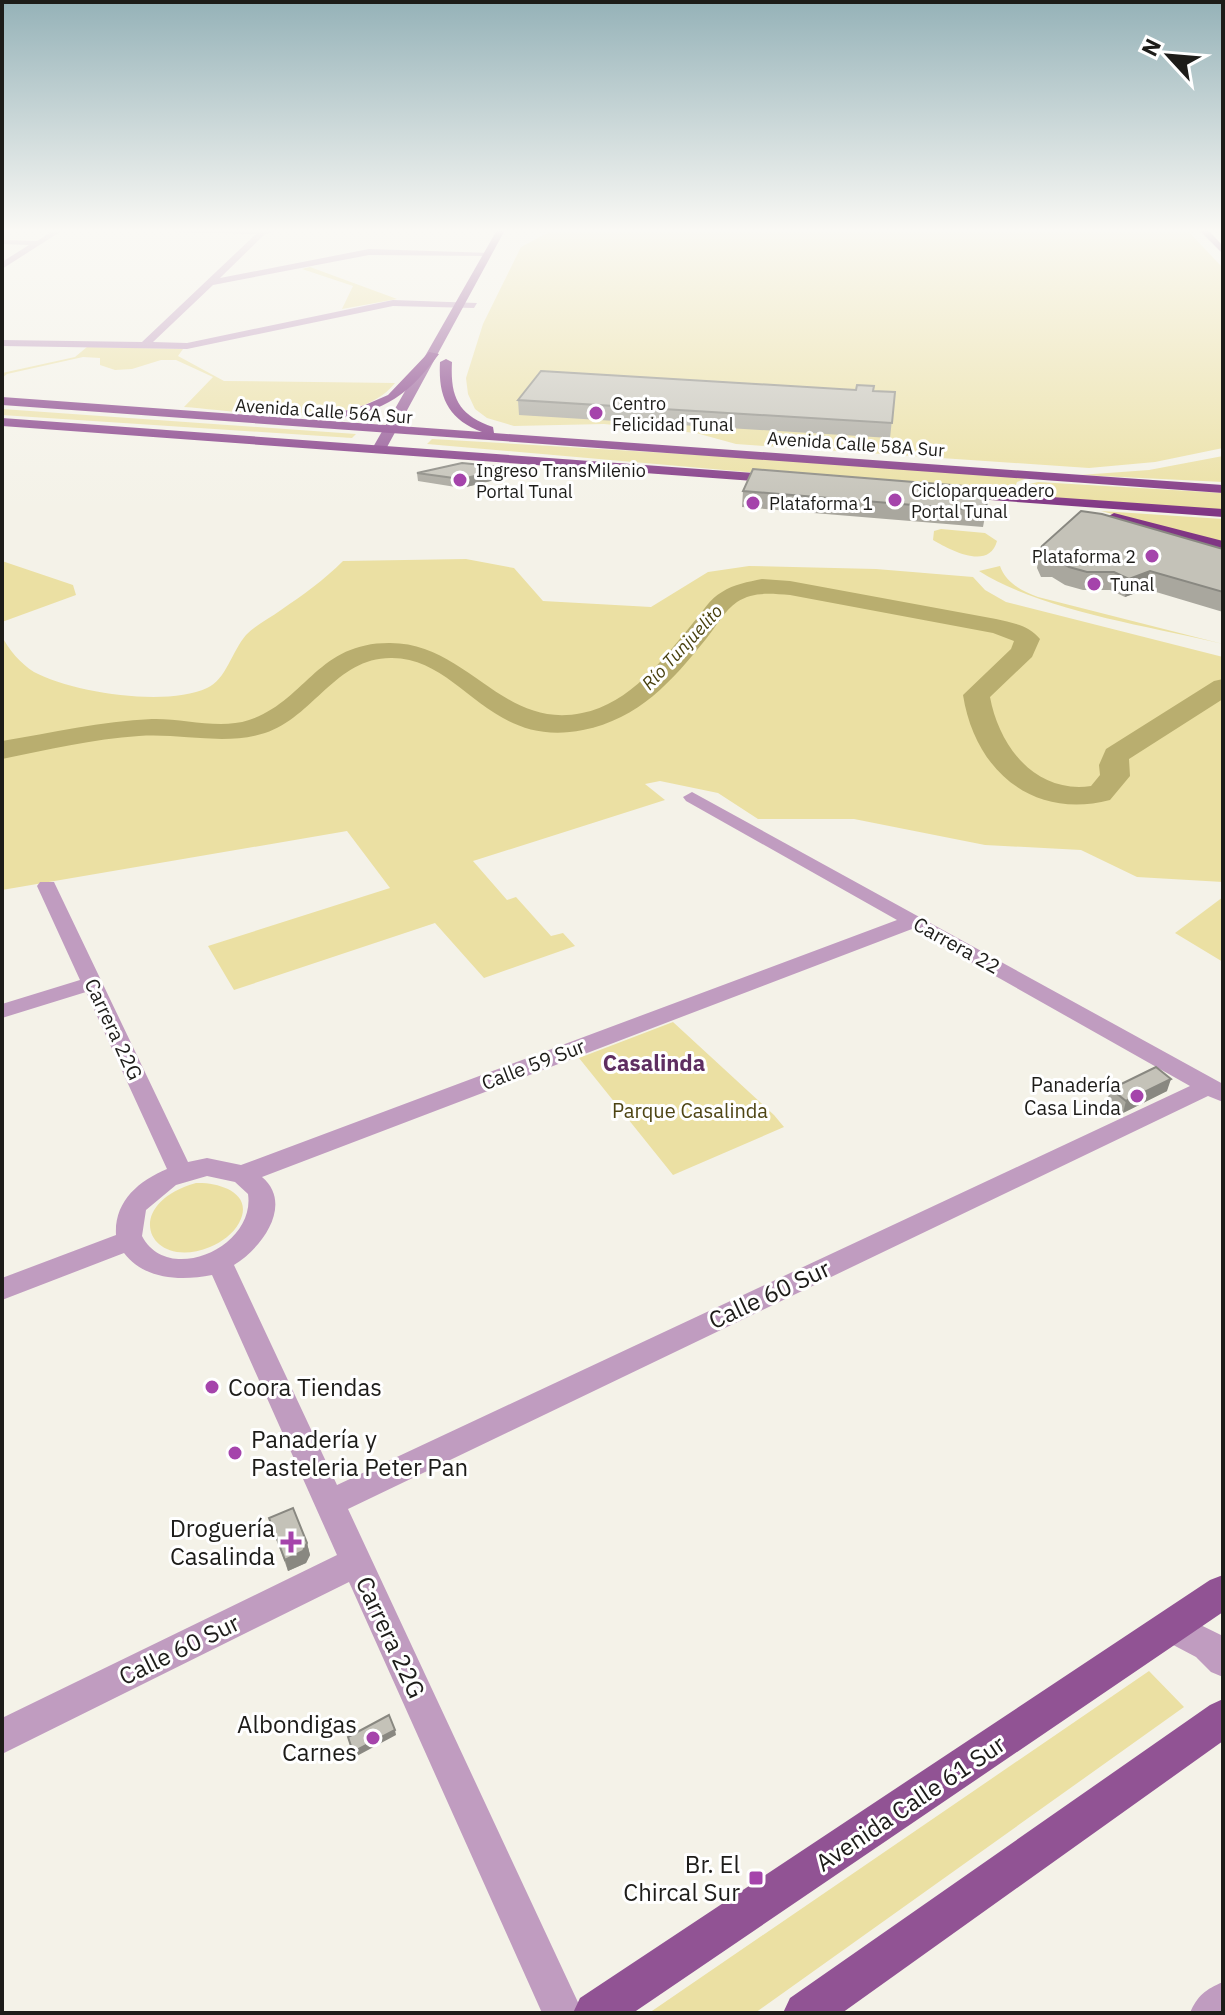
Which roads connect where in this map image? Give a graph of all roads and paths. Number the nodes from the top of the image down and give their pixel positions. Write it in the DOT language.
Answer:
graph roads {
  1 [pos="168,324"];
  2 [pos="294,324"];
  3 [pos="449,324"];
  4 [pos="2,343"];
  5 [pos="144,346"];
  6 [pos="453,348"];
  7 [pos="433,354"];
  8 [pos="446,362"];
  9 [pos="433,385"];
  10 [pos="2,404"];
  11 [pos="2,419"];
  12 [pos="269,419"];
  13 [pos="150,426"];
  14 [pos="101,428"];
  15 [pos="405,436"];
  16 [pos="385,439"];
  17 [pos="531,439"];
  18 [pos="644,448"];
  19 [pos="798,480"];
  20 [pos="1108,481"];
  21 [pos="1223,487"];
  22 [pos="939,493"];
  23 [pos="1017,499"];
  24 [pos="1223,513"];
  25 [pos="1223,546"];
  26 [pos="692,797"];
  27 [pos="47,886"];
  28 [pos="913,921"];
  29 [pos="92,983"];
  30 [pos="2,1011"];
  31 [pos="1216,1090"];
  32 [pos="181,1173"];
  33 [pos="243,1174"];
  34 [pos="130,1240"];
  35 [pos="219,1261"];
  36 [pos="2,1289"];
  37 [pos="330,1503"];
  38 [pos="356,1562"];
  39 [pos="1223,1592"];
  40 [pos="1172,1627"];
  41 [pos="1223,1660"];
  42 [pos="1223,1718"];
  43 [pos="2,1736"];
  44 [pos="1223,2002"];
  45 [pos="563,2013"];
  46 [pos="595,2013"];
  47 [pos="805,2013"];
  48 [pos="1210,2013"];
  1 -- 5 [label="street"];
  2 -- 5 [label="street"];
  3 -- 7 [label="main road"];
  4 -- 5 [label="street"];
  6 -- 8 [label="main road"];
  7 -- 12 [label="highway"];
  7 -- 16 [label="main road"];
  8 -- 9 [label="main road"];
  8 -- 17 [label="highway"];
  10 -- 12 [label="highway, Avenida Calle 56A Sur"];
  10 -- 16 [label="highway, Avenida Calle 56A Sur"];
  11 -- 13 [label="highway, Avenida Calle 56A Sur"];
  11 -- 14 [label="highway, Avenida Calle 56A Sur"];
  12 -- 16 [label="highway, Avenida Calle 56A Sur"];
  13 -- 14 [label="highway"];
  13 -- 16 [label="highway, Avenida Calle 56A Sur"];
  14 -- 16 [label="highway, Avenida Calle 56A Sur"];
  15 -- 16 [label="highway, Avenida Calle 58A Sur"];
  15 -- 16 [label="highway, Avenida Calle 58A Sur"];
  15 -- 17 [label="highway, Avenida Calle 58A Sur"];
  15 -- 18 [label="highway, Avenida Calle 56A Sur"];
  15 -- 19 [label="highway, Avenida Calle 58A Sur"];
  17 -- 18 [label="highway, Avenida Calle 58A Sur"];
  18 -- 20 [label="highway, Avenida Calle 58A Sur"];
  20 -- 21 [label="highway, Avenida Calle 58A Sur"];
  20 -- 23 [label="highway"];
  22 -- 23 [label="highway"];
  23 -- 24 [label="highway"];
  23 -- 25 [label="highway"];
  26 -- 28 [label="street, Carrera 22"];
  27 -- 29 [label="street, Carrera 22G"];
  28 -- 31 [label="street, Carrera 22"];
  28 -- 33 [label="street, Calle 59 Sur"];
  29 -- 30 [label="street"];
  29 -- 32 [label="street, Carrera 22G"];
  31 -- 37 [label="street, Calle 60 Sur"];
  32 -- 33 [label="street"];
  32 -- 34 [label="street"];
  33 -- 35 [label="street"];
  34 -- 35 [label="street"];
  34 -- 36 [label="street"];
  35 -- 37 [label="street, Carrera 22G"];
  37 -- 38 [label="street, Carrera 22G"];
  38 -- 43 [label="street, Calle 60 Sur"];
  38 -- 45 [label="street, Carrera 22G"];
  39 -- 40 [label="main road, Avenida Calle 61 Sur"];
  40 -- 41 [label="street"];
  40 -- 46 [label="main road, Avenida Calle 61 Sur"];
  42 -- 47 [label="main road"];
  44 -- 48 [label="street"];
}
